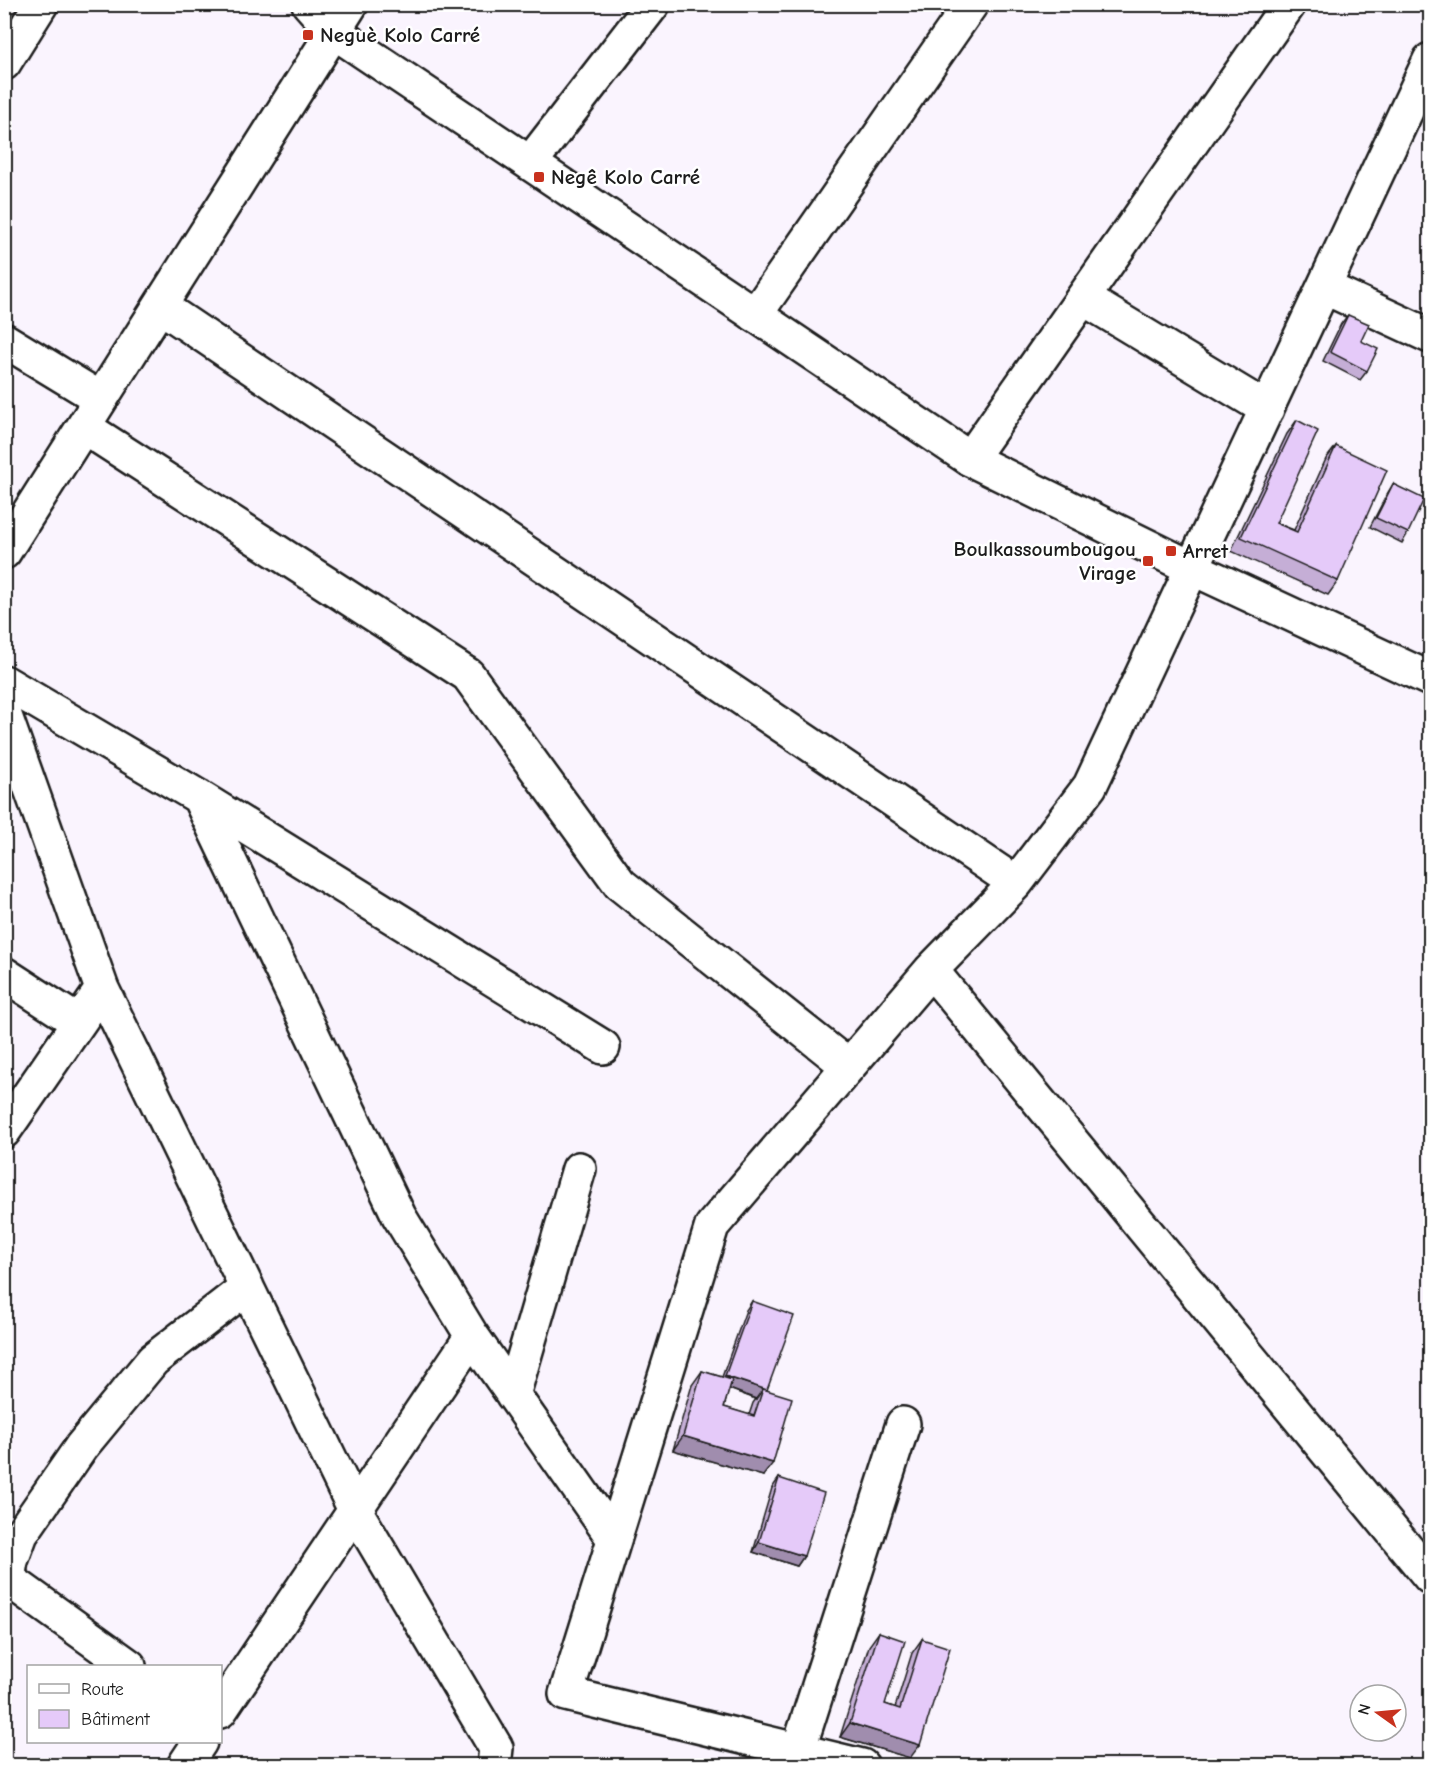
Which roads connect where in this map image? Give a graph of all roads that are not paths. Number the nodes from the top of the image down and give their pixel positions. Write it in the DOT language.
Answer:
graph roads {
  1 [pos="41,4"];
  2 [pos="309,4"];
  3 [pos="351,4"];
  4 [pos="653,4"];
  5 [pos="971,4"];
  6 [pos="1289,4"];
  7 [pos="333,31"];
  8 [pos="1431,60"];
  9 [pos="4,63"];
  10 [pos="530,164"];
  11 [pos="1324,287"];
  12 [pos="1083,298"];
  13 [pos="160,306"];
  14 [pos="755,315"];
  15 [pos="1431,336"];
  16 [pos="4,340"];
  17 [pos="101,399"];
  18 [pos="1267,409"];
  19 [pos="84,427"];
  20 [pos="970,459"];
  21 [pos="4,552"];
  22 [pos="1192,568"];
  23 [pos="1431,679"];
  24 [pos="4,682"];
  25 [pos="4,713"];
  26 [pos="199,797"];
  27 [pos="1016,883"];
  28 [pos="931,970"];
  29 [pos="4,974"];
  30 [pos="102,989"];
  31 [pos="78,1022"];
  32 [pos="603,1047"];
  33 [pos="848,1066"];
  34 [pos="4,1131"];
  35 [pos="579,1169"];
  36 [pos="247,1287"];
  37 [pos="472,1336"];
  38 [pos="513,1395"];
  39 [pos="903,1424"];
  40 [pos="355,1510"];
  41 [pos="614,1539"];
  42 [pos="1431,1577"];
  43 [pos="128,1665"];
  44 [pos="222,1708"];
  45 [pos="199,1743"];
  46 [pos="798,1751"];
  47 [pos="491,1760"];
  48 [pos="184,1766"];
  49 [pos="862,1766"];
  1 -- 9 [label="street"];
  2 -- 7 [label="street"];
  3 -- 7 [label="street"];
  4 -- 10 [label="street"];
  5 -- 14 [label="street"];
  6 -- 12 [label="street"];
  7 -- 10 [label="street"];
  7 -- 13 [label="street"];
  8 -- 11 [label="street"];
  10 -- 14 [label="street"];
  11 -- 15 [label="street"];
  11 -- 18 [label="street"];
  12 -- 18 [label="street"];
  12 -- 20 [label="street"];
  13 -- 17 [label="street"];
  13 -- 27 [label="street"];
  14 -- 20 [label="street"];
  16 -- 17 [label="street"];
  17 -- 19 [label="street"];
  18 -- 22 [label="street"];
  19 -- 21 [label="street"];
  19 -- 33 [label="street"];
  20 -- 22 [label="street"];
  22 -- 23 [label="street"];
  22 -- 27 [label="street"];
  24 -- 26 [label="street"];
  25 -- 30 [label="street"];
  26 -- 32 [label="street"];
  26 -- 37 [label="street"];
  27 -- 28 [label="street"];
  28 -- 33 [label="street"];
  28 -- 42 [label="street"];
  29 -- 31 [label="street"];
  30 -- 31 [label="street"];
  30 -- 36 [label="street"];
  31 -- 34 [label="street"];
  33 -- 41 [label="street"];
  35 -- 38 [label="street"];
  36 -- 40 [label="street"];
  36 -- 43 [label="street"];
  37 -- 38 [label="street"];
  37 -- 40 [label="street"];
  38 -- 41 [label="street"];
  39 -- 46 [label="street"];
  40 -- 44 [label="street"];
  40 -- 47 [label="street"];
  41 -- 46 [label="street"];
  45 -- 48 [label="street"];
  46 -- 49 [label="street"];
}
